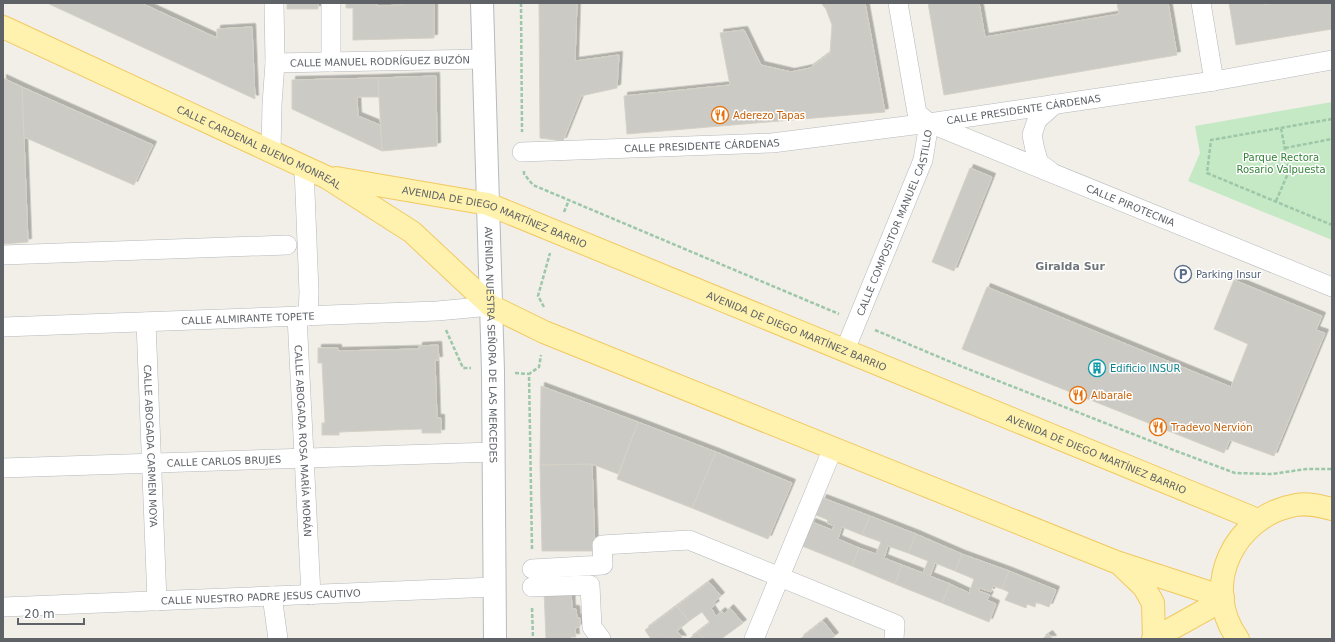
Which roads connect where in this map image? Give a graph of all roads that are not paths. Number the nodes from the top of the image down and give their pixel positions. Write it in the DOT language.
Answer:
graph roads {
  1 [pos="274,3"];
  2 [pos="331,3"];
  3 [pos="482,3"];
  4 [pos="898,3"];
  5 [pos="1201,3"];
  6 [pos="3,26"];
  7 [pos="484,59"];
  8 [pos="1332,60"];
  9 [pos="331,62"];
  10 [pos="275,63"];
  11 [pos="1214,81"];
  12 [pos="1055,104"];
  13 [pos="929,123"];
  14 [pos="271,151"];
  15 [pos="522,152"];
  16 [pos="304,167"];
  17 [pos="1053,173"];
  18 [pos="326,177"];
  19 [pos="488,204"];
  20 [pos="287,245"];
  21 [pos="3,255"];
  22 [pos="1332,287"];
  23 [pos="492,306"];
  24 [pos="302,316"];
  25 [pos="146,322"];
  26 [pos="3,326"];
  27 [pos="845,350"];
  28 [pos="833,448"];
  29 [pos="493,452"];
  30 [pos="304,458"];
  31 [pos="152,463"];
  32 [pos="9,468"];
  33 [pos="1332,509"];
  34 [pos="1258,520"];
  35 [pos="1120,563"];
  36 [pos="780,578"];
  37 [pos="494,587"];
  38 [pos="311,595"];
  39 [pos="272,596"];
  40 [pos="1223,598"];
  41 [pos="157,601"];
  42 [pos="3,607"];
  43 [pos="278,639"];
  44 [pos="494,639"];
  45 [pos="601,639"];
  46 [pos="754,639"];
  47 [pos="894,639"];
  48 [pos="1154,639"];
  49 [pos="1238,639"];
  1 -- 10 [label="street"];
  2 -- 9 [label="street"];
  3 -- 7 [label="street, AVENIDA NUESTRA SEÑORA DE LAS MERCEDES"];
  4 -- 13 [label="street, CALLE COMPOSITOR MANUEL CASTILLO"];
  5 -- 11 [label="street"];
  6 -- 14 [label="main road, CALLE CARDENAL BUENO MONREAL"];
  7 -- 9 [label="street, CALLE MANUEL RODRÍGUEZ BUZÓN"];
  7 -- 19 [label="street, AVENIDA NUESTRA SEÑORA DE LAS MERCEDES"];
  8 -- 11 [label="street, CALLE PRESIDENTE CÁRDENAS"];
  9 -- 10 [label="street, CALLE MANUEL RODRÍGUEZ BUZÓN"];
  10 -- 14 [label="street"];
  11 -- 12 [label="street, CALLE PRESIDENTE CÁRDENAS"];
  12 -- 13 [label="street, CALLE PRESIDENTE CÁRDENAS"];
  12 -- 17 [label="street"];
  13 -- 15 [label="street, CALLE PRESIDENTE CÁRDENAS"];
  13 -- 17 [label="street, CALLE PIROTECNIA"];
  13 -- 27 [label="street, CALLE COMPOSITOR MANUEL CASTILLO"];
  14 -- 16 [label="main road, CALLE CARDENAL BUENO MONREAL"];
  16 -- 18 [label="main road, CALLE CARDENAL BUENO MONREAL"];
  16 -- 24 [label="street, CALLE ABOGADA ROSA MARÍA MORÁN"];
  17 -- 22 [label="street, CALLE PIROTECNIA"];
  18 -- 19 [label="main road, AVENIDA DE DIEGO MARTÍNEZ BARRIO"];
  18 -- 23 [label="main road, CALLE CARDENAL BUENO MONREAL"];
  19 -- 23 [label="street, AVENIDA NUESTRA SEÑORA DE LAS MERCEDES"];
  19 -- 27 [label="main road, AVENIDA DE DIEGO MARTÍNEZ BARRIO"];
  20 -- 21 [label="street"];
  23 -- 24 [label="street, CALLE ALMIRANTE TOPETE"];
  23 -- 28 [label="main road"];
  23 -- 29 [label="street, AVENIDA NUESTRA SEÑORA DE LAS MERCEDES"];
  24 -- 25 [label="street, CALLE ALMIRANTE TOPETE"];
  24 -- 30 [label="street, CALLE ABOGADA ROSA MARÍA MORÁN"];
  25 -- 26 [label="street, CALLE ALMIRANTE TOPETE"];
  25 -- 31 [label="street, CALLE ABOGADA CARMEN MOYA"];
  27 -- 34 [label="main road, AVENIDA DE DIEGO MARTÍNEZ BARRIO"];
  28 -- 35 [label="main road"];
  28 -- 36 [label="street"];
  29 -- 30 [label="street, CALLE CARLOS BRUJES"];
  29 -- 37 [label="street, AVENIDA NUESTRA SEÑORA DE LAS MERCEDES"];
  30 -- 31 [label="street, CALLE CARLOS BRUJES"];
  30 -- 38 [label="street, CALLE ABOGADA ROSA MARÍA MORÁN"];
  31 -- 32 [label="street, CALLE CARLOS BRUJES"];
  31 -- 41 [label="street, CALLE ABOGADA CARMEN MOYA"];
  33 -- 34 [label="main road"];
  34 -- 40 [label="main road"];
  35 -- 40 [label="main road"];
  35 -- 48 [label="main road"];
  36 -- 45 [label="street"];
  36 -- 46 [label="street"];
  36 -- 47 [label="street"];
  37 -- 38 [label="street, CALLE NUESTRO PADRE JESUS CAUTIVO"];
  37 -- 44 [label="street, AVENIDA NUESTRA SEÑORA DE LAS MERCEDES"];
  38 -- 39 [label="street, CALLE NUESTRO PADRE JESUS CAUTIVO"];
  39 -- 41 [label="street, CALLE NUESTRO PADRE JESUS CAUTIVO"];
  39 -- 43 [label="street"];
  40 -- 48 [label="main road"];
  40 -- 49 [label="main road"];
  41 -- 42 [label="street, CALLE NUESTRO PADRE JESUS CAUTIVO"];
}
